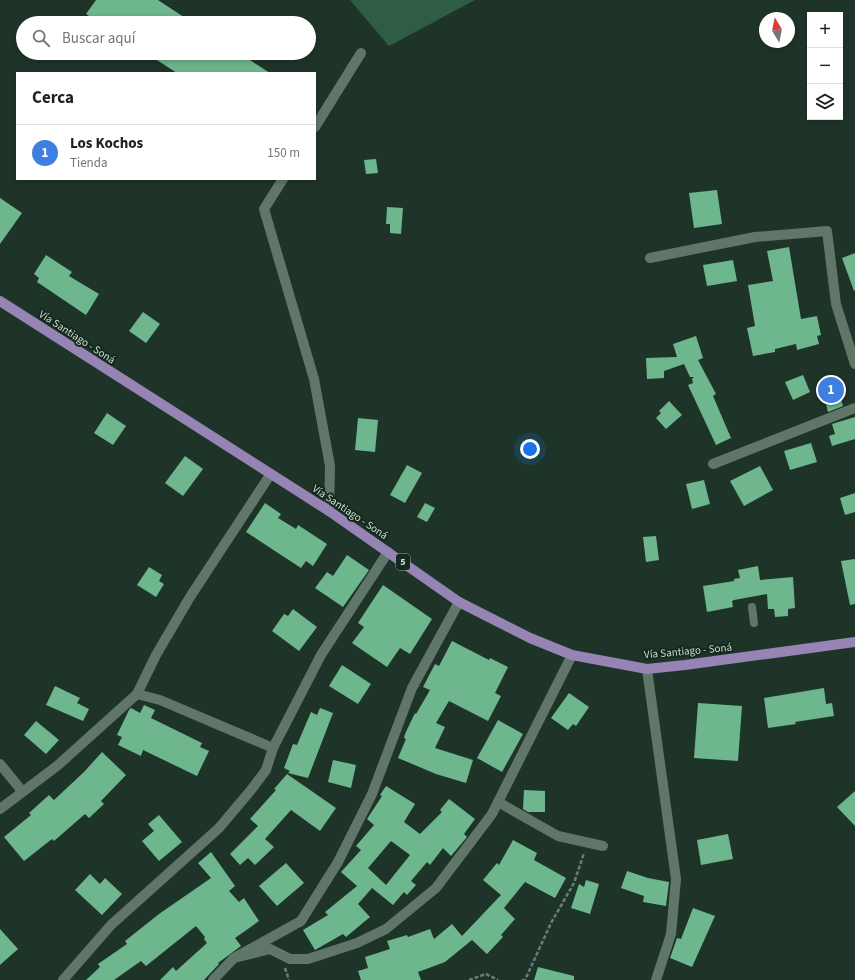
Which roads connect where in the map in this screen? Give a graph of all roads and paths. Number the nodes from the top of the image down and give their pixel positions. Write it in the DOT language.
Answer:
graph roads {
  1 [pos="361,53"];
  2 [pos="316,126"];
  3 [pos="282,180"];
  4 [pos="650,258"];
  5 [pos="0,301"];
  6 [pos="855,364"];
  7 [pos="855,408"];
  8 [pos="713,464"];
  9 [pos="270,475"];
  10 [pos="329,511"];
  11 [pos="388,552"];
  12 [pos="459,602"];
  13 [pos="752,607"];
  14 [pos="754,623"];
  15 [pos="855,642"];
  16 [pos="572,655"];
  17 [pos="646,669"];
  18 [pos="137,694"];
  19 [pos="273,748"];
  20 [pos="0,764"];
  21 [pos="22,791"];
  22 [pos="498,802"];
  23 [pos="0,809"];
  24 [pos="588,843"];
  25 [pos="603,846"];
  26 [pos="234,958"];
  27 [pos="63,980"];
  28 [pos="213,980"];
  29 [pos="469,980"];
  30 [pos="498,980"];
  31 [pos="522,980"];
  32 [pos="656,980"];
  1 -- 2 [label="street"];
  3 -- 10 [label="street"];
  4 -- 6 [label="street"];
  5 -- 9 [label="main road, Vía Santiago - Soná / 5"];
  7 -- 8 [label="street"];
  9 -- 10 [label="main road, Vía Santiago - Soná / 5"];
  9 -- 18 [label="street"];
  10 -- 11 [label="main road, Vía Santiago - Soná / 5"];
  11 -- 12 [label="main road, Vía Santiago - Soná / 5"];
  11 -- 19 [label="street"];
  12 -- 16 [label="main road, Vía Santiago - Soná / 5"];
  12 -- 26 [label="street"];
  13 -- 14 [label="lane"];
  15 -- 17 [label="main road, Vía Santiago - Soná / 5"];
  16 -- 17 [label="main road, Vía Santiago - Soná / 5"];
  16 -- 22 [label="street"];
  17 -- 32 [label="street"];
  18 -- 19 [label="street"];
  18 -- 21 [label="street"];
  19 -- 27 [label="street"];
  20 -- 21 [label="street"];
  21 -- 23 [label="street"];
  22 -- 24 [label="street"];
  22 -- 26 [label="street"];
  24 -- 25 [label="street"];
  24 -- 31 [label="path"];
  26 -- 28 [label="street"];
  29 -- 30 [label="path"];
}
